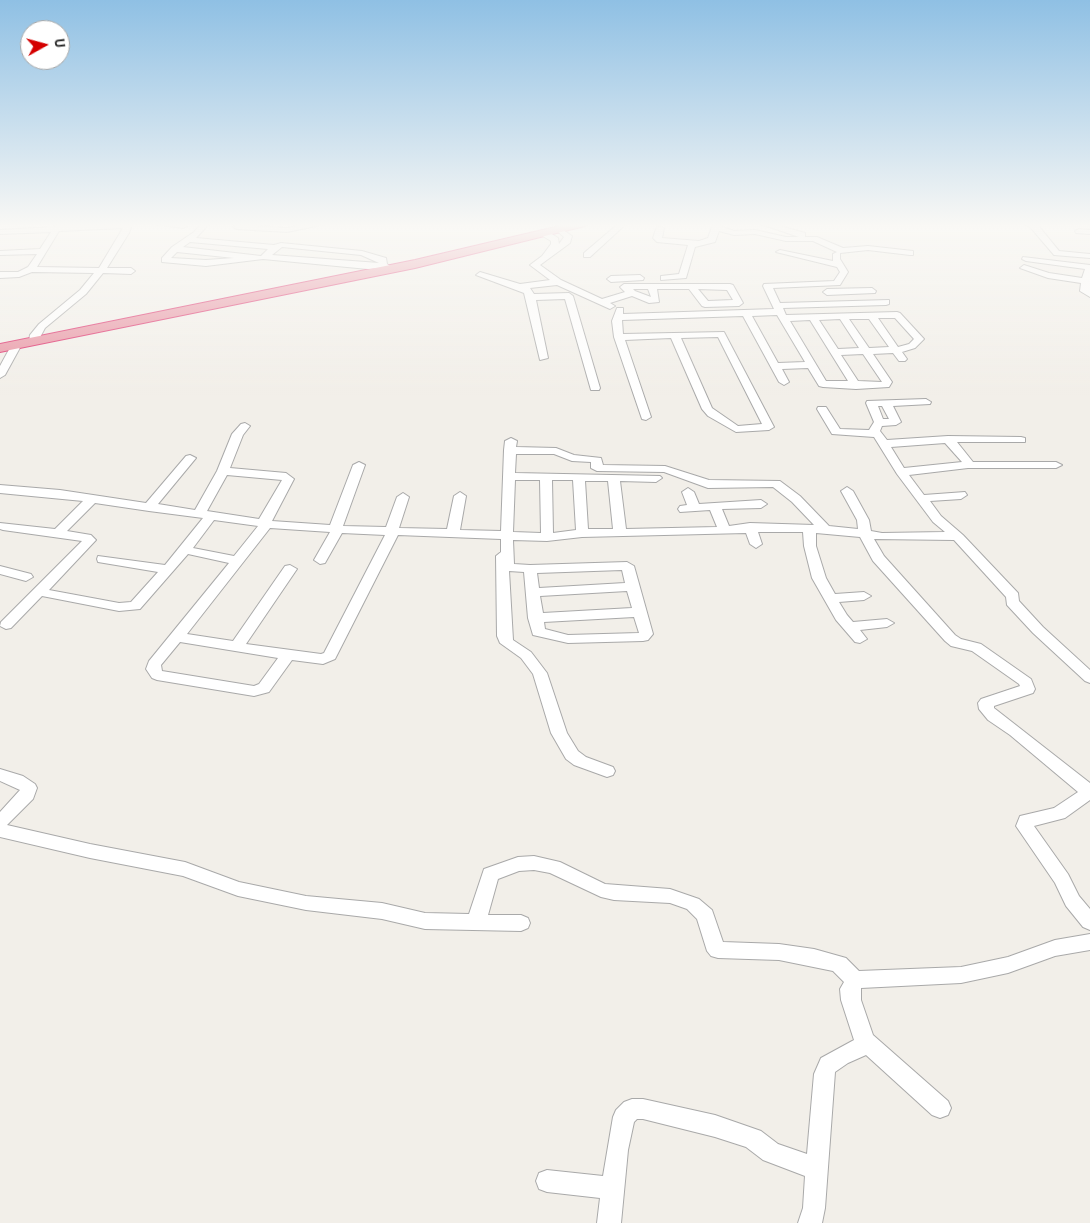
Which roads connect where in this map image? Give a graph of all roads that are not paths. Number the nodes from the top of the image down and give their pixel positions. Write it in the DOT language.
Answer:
graph roads {
  1 [pos="92,281"];
  2 [pos="320,281"];
  3 [pos="500,281"];
  4 [pos="558,281"];
  5 [pos="612,281"];
  6 [pos="840,281"];
  7 [pos="1086,281"];
  8 [pos="562,284"];
  9 [pos="652,286"];
  10 [pos="520,287"];
  11 [pos="622,287"];
  12 [pos="692,287"];
  13 [pos="825,289"];
  14 [pos="872,291"];
  15 [pos="632,293"];
  16 [pos="1090,294"];
  17 [pos="799,295"];
  18 [pos="569,296"];
  19 [pos="532,297"];
  20 [pos="602,302"];
  21 [pos="886,302"];
  22 [pos="835,304"];
  23 [pos="745,312"];
  24 [pos="780,312"];
  25 [pos="619,314"];
  26 [pos="871,315"];
  27 [pos="842,316"];
  28 [pos="813,317"];
  29 [pos="675,336"];
  30 [pos="619,337"];
  31 [pos="34,341"];
  32 [pos="17,344"];
  33 [pos="2,347"];
  34 [pos="865,350"];
  35 [pos="896,350"];
  36 [pos="837,352"];
  37 [pos="543,358"];
  38 [pos="902,359"];
  39 [pos="812,365"];
  40 [pos="776,366"];
  41 [pos="2,372"];
  42 [pos="784,382"];
  43 [pos="856,386"];
  44 [pos="595,388"];
  45 [pos="898,394"];
  46 [pos="908,402"];
  47 [pos="926,402"];
  48 [pos="886,403"];
  49 [pos="822,409"];
  50 [pos="646,417"];
  51 [pos="245,426"];
  52 [pos="876,428"];
  53 [pos="948,439"];
  54 [pos="1021,440"];
  55 [pos="884,444"];
  56 [pos="190,458"];
  57 [pos="359,465"];
  58 [pos="968,465"];
  59 [pos="1056,466"];
  60 [pos="223,471"];
  61 [pos="902,472"];
  62 [pos="598,473"];
  63 [pos="510,476"];
  64 [pos="546,477"];
  65 [pos="579,478"];
  66 [pos="614,478"];
  67 [pos="656,478"];
  68 [pos="721,485"];
  69 [pos="0,489"];
  70 [pos="847,490"];
  71 [pos="688,492"];
  72 [pos="961,495"];
  73 [pos="460,496"];
  74 [pos="403,497"];
  75 [pos="92,499"];
  76 [pos="922,500"];
  77 [pos="761,504"];
  78 [pos="715,506"];
  79 [pos="728,506"];
  80 [pos="149,507"];
  81 [pos="205,515"];
  82 [pos="265,523"];
  83 [pos="3,526"];
  84 [pos="750,527"];
  85 [pos="809,528"];
  86 [pos="825,528"];
  87 [pos="336,529"];
  88 [pos="393,530"];
  89 [pos="724,530"];
  90 [pos="453,532"];
  91 [pos="620,532"];
  92 [pos="58,533"];
  93 [pos="582,533"];
  94 [pos="865,534"];
  95 [pos="504,536"];
  96 [pos="547,536"];
  97 [pos="955,536"];
  98 [pos="756,544"];
  99 [pos="185,550"];
  100 [pos="103,559"];
  101 [pos="238,560"];
  102 [pos="320,560"];
  103 [pos="166,569"];
  104 [pos="290,569"];
  105 [pos="530,569"];
  106 [pos="0,570"];
  107 [pos="26,576"];
  108 [pos="634,587"];
  109 [pos="40,592"];
  110 [pos="532,592"];
  111 [pos="864,596"];
  112 [pos="830,598"];
  113 [pos="639,612"];
  114 [pos="535,618"];
  115 [pos="887,623"];
  116 [pos="6,625"];
  117 [pos="849,627"];
  118 [pos="177,638"];
  119 [pos="860,639"];
  120 [pos="237,646"];
  121 [pos="288,655"];
  122 [pos="1090,678"];
  123 [pos="606,771"];
  124 [pos="0,775"];
  125 [pos="1090,792"];
  126 [pos="0,822"];
  127 [pos="0,830"];
  128 [pos="1090,922"];
  129 [pos="476,923"];
  130 [pos="521,923"];
  131 [pos="1090,942"];
  132 [pos="855,980"];
  133 [pos="865,1041"];
  134 [pos="940,1108"];
  135 [pos="816,1169"];
  136 [pos="547,1181"];
  137 [pos="611,1188"];
  138 [pos="609,1223"];
  139 [pos="810,1223"];
  1 -- 31 [label="street"];
  2 -- 31 [label="highway"];
  3 -- 10 [label="street"];
  4 -- 8 [label="street"];
  5 -- 11 [label="street"];
  6 -- 13 [label="street"];
  7 -- 16 [label="street"];
  8 -- 10 [label="street"];
  8 -- 18 [label="street"];
  8 -- 20 [label="street"];
  9 -- 11 [label="street"];
  9 -- 12 [label="street"];
  9 -- 15 [label="street"];
  10 -- 19 [label="street"];
  11 -- 15 [label="street"];
  12 -- 12 [label="street"];
  13 -- 14 [label="street"];
  13 -- 17 [label="street"];
  13 -- 22 [label="street"];
  15 -- 20 [label="street"];
  17 -- 22 [label="street"];
  17 -- 24 [label="street"];
  17 -- 24 [label="street"];
  18 -- 19 [label="street"];
  18 -- 44 [label="street"];
  19 -- 37 [label="street"];
  20 -- 25 [label="street"];
  21 -- 22 [label="street"];
  23 -- 24 [label="street"];
  23 -- 25 [label="street"];
  23 -- 40 [label="street"];
  24 -- 28 [label="street"];
  24 -- 39 [label="street"];
  25 -- 30 [label="street"];
  26 -- 27 [label="street"];
  26 -- 35 [label="street"];
  26 -- 35 [label="street"];
  27 -- 28 [label="street"];
  27 -- 34 [label="street"];
  28 -- 36 [label="street"];
  29 -- 29 [label="street"];
  29 -- 30 [label="street"];
  30 -- 50 [label="street"];
  31 -- 32 [label="highway"];
  32 -- 33 [label="highway"];
  32 -- 41 [label="street"];
  33 -- 41 [label="street"];
  34 -- 35 [label="street"];
  34 -- 36 [label="street"];
  34 -- 43 [label="street"];
  35 -- 38 [label="street"];
  36 -- 43 [label="street"];
  39 -- 40 [label="street"];
  39 -- 43 [label="street"];
  40 -- 42 [label="street"];
  45 -- 46 [label="street"];
  46 -- 47 [label="street"];
  46 -- 48 [label="street"];
  48 -- 52 [label="street"];
  48 -- 52 [label="street"];
  49 -- 52 [label="street"];
  51 -- 60 [label="street"];
  52 -- 55 [label="street"];
  53 -- 54 [label="street"];
  53 -- 55 [label="street"];
  53 -- 58 [label="street"];
  55 -- 61 [label="street"];
  56 -- 80 [label="street"];
  57 -- 87 [label="street"];
  58 -- 59 [label="street"];
  58 -- 61 [label="street"];
  60 -- 81 [label="street"];
  60 -- 82 [label="street"];
  61 -- 76 [label="street"];
  62 -- 63 [label="street"];
  62 -- 65 [label="street"];
  62 -- 66 [label="street"];
  62 -- 68 [label="street"];
  63 -- 64 [label="street"];
  63 -- 95 [label="street"];
  64 -- 65 [label="street"];
  64 -- 96 [label="street"];
  65 -- 93 [label="street"];
  66 -- 67 [label="street"];
  66 -- 91 [label="street"];
  68 -- 79 [label="street"];
  68 -- 86 [label="street"];
  69 -- 75 [label="street"];
  70 -- 94 [label="street"];
  71 -- 78 [label="street"];
  72 -- 76 [label="street"];
  73 -- 90 [label="street"];
  74 -- 88 [label="street"];
  75 -- 80 [label="street"];
  75 -- 92 [label="street"];
  76 -- 97 [label="street"];
  77 -- 79 [label="street"];
  78 -- 79 [label="street"];
  78 -- 89 [label="street"];
  80 -- 81 [label="street"];
  81 -- 82 [label="street"];
  81 -- 99 [label="street"];
  82 -- 87 [label="street"];
  82 -- 101 [label="street"];
  83 -- 92 [label="street"];
  84 -- 85 [label="street"];
  84 -- 89 [label="street"];
  84 -- 98 [label="street"];
  85 -- 86 [label="street"];
  85 -- 112 [label="street"];
  86 -- 94 [label="street"];
  87 -- 88 [label="street"];
  87 -- 102 [label="street"];
  88 -- 90 [label="street"];
  88 -- 121 [label="street"];
  89 -- 91 [label="street"];
  90 -- 95 [label="street"];
  91 -- 93 [label="street"];
  92 -- 109 [label="street"];
  93 -- 96 [label="street"];
  94 -- 97 [label="street"];
  94 -- 125 [label="street"];
  95 -- 96 [label="street"];
  95 -- 105 [label="street"];
  95 -- 123 [label="street"];
  97 -- 122 [label="street"];
  99 -- 101 [label="street"];
  99 -- 103 [label="street"];
  100 -- 103 [label="street"];
  101 -- 118 [label="street"];
  103 -- 109 [label="street"];
  104 -- 120 [label="street"];
  105 -- 108 [label="street"];
  105 -- 110 [label="street"];
  106 -- 107 [label="street"];
  108 -- 110 [label="street"];
  108 -- 113 [label="street"];
  109 -- 116 [label="street"];
  110 -- 114 [label="street"];
  111 -- 112 [label="street"];
  112 -- 117 [label="street"];
  113 -- 114 [label="street"];
  113 -- 114 [label="street"];
  115 -- 117 [label="street"];
  117 -- 119 [label="street"];
  118 -- 120 [label="street"];
  118 -- 121 [label="street"];
  120 -- 121 [label="street"];
  124 -- 126 [label="street"];
  125 -- 128 [label="street"];
  127 -- 129 [label="street"];
  129 -- 130 [label="street"];
  129 -- 132 [label="street"];
  131 -- 132 [label="street"];
  132 -- 133 [label="street"];
  133 -- 134 [label="street"];
  133 -- 135 [label="street"];
  135 -- 137 [label="street"];
  135 -- 139 [label="street"];
  136 -- 137 [label="street"];
  137 -- 138 [label="street"];
}
